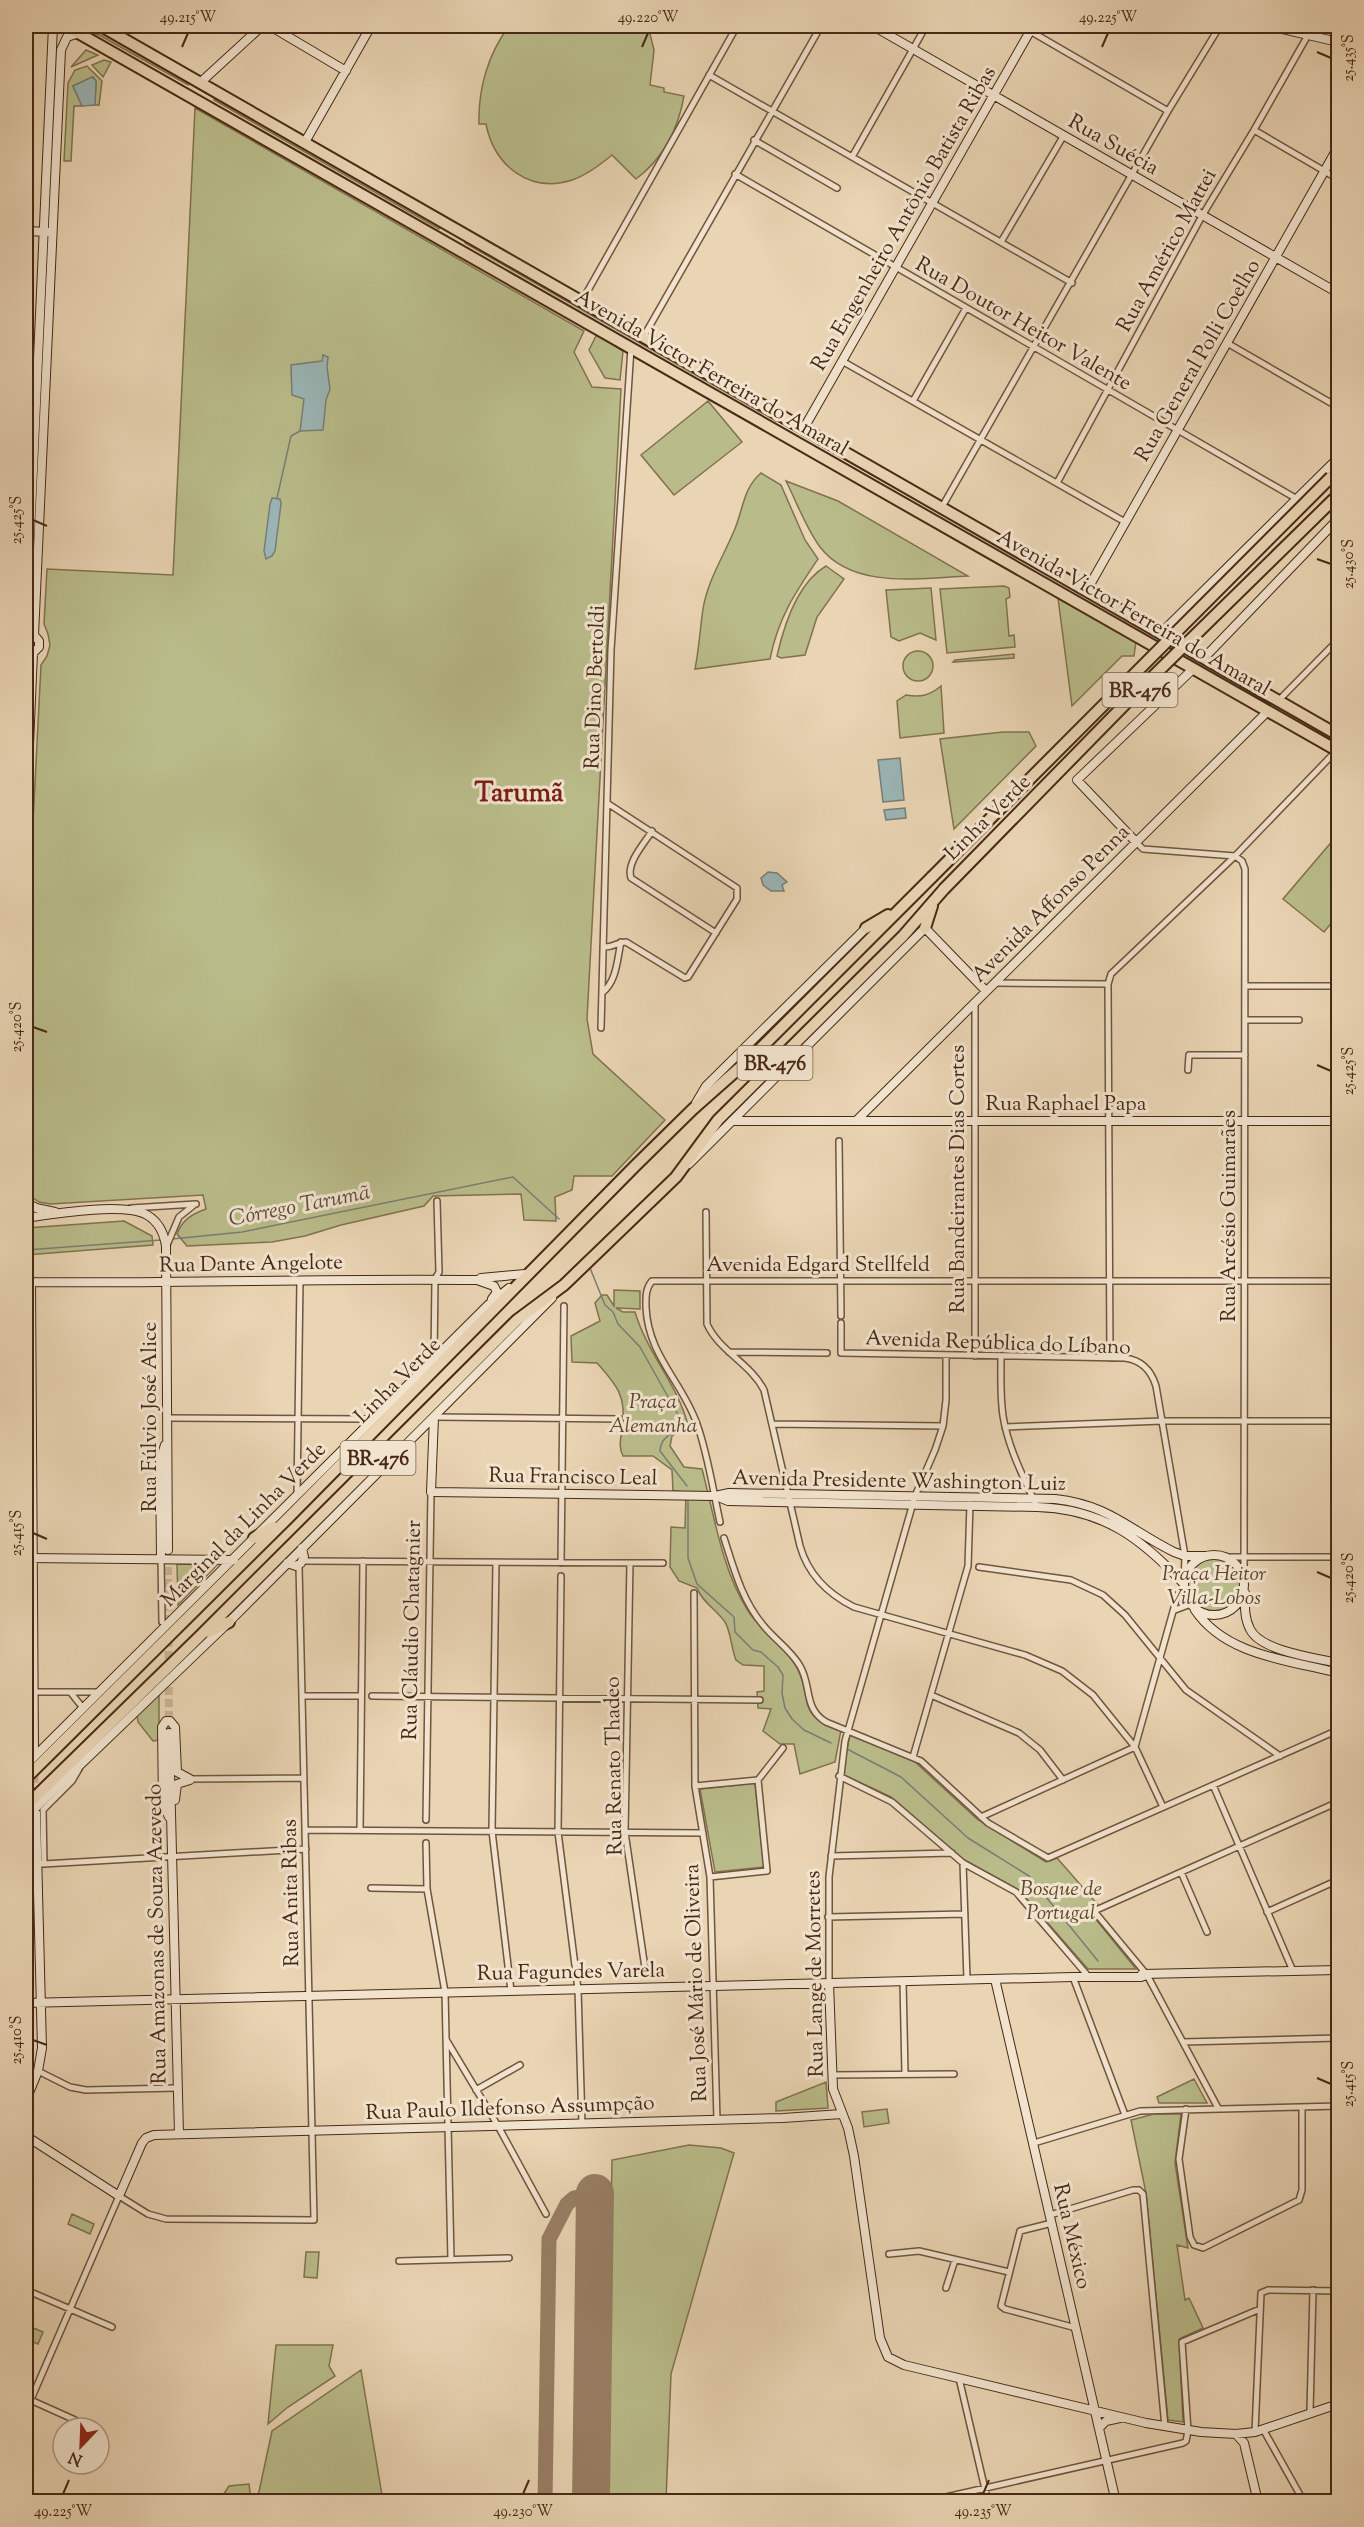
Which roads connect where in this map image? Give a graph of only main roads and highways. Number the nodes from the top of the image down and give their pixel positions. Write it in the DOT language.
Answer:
graph roads {
  1 [pos="53,26"];
  2 [pos="66,26"];
  3 [pos="101,26"];
  4 [pos="262,26"];
  5 [pos="270,26"];
  6 [pos="372,26"];
  7 [pos="873,26"];
  8 [pos="1269,26"];
  9 [pos="1031,28"];
  10 [pos="81,34"];
  11 [pos="1338,42"];
  12 [pos="346,71"];
  13 [pos="201,82"];
  14 [pos="175,87"];
  15 [pos="994,94"];
  16 [pos="305,142"];
  17 [pos="1338,147"];
  18 [pos="448,224"];
  19 [pos="26,231"];
  20 [pos="43,232"];
  21 [pos="52,232"];
  22 [pos="467,235"];
  23 [pos="440,239"];
  24 [pos="458,250"];
  25 [pos="1276,257"];
  26 [pos="1338,293"];
  27 [pos="804,428"];
  28 [pos="830,443"];
  29 [pos="850,455"];
  30 [pos="821,456"];
  31 [pos="1338,458"];
  32 [pos="843,469"];
  33 [pos="1335,474"];
  34 [pos="1338,495"];
  35 [pos="1338,519"];
  36 [pos="1087,590"];
  37 [pos="26,625"];
  38 [pos="1161,633"];
  39 [pos="30,635"];
  40 [pos="29,653"];
  41 [pos="1204,658"];
  42 [pos="1193,669"];
  43 [pos="1268,711"];
  44 [pos="1338,735"];
  45 [pos="1338,751"];
  46 [pos="26,814"];
  47 [pos="1136,842"];
  48 [pos="935,899"];
  49 [pos="901,908"];
  50 [pos="866,928"];
  51 [pos="925,928"];
  52 [pos="987,991"];
  53 [pos="749,1104"];
  54 [pos="693,1109"];
  55 [pos="758,1119"];
  56 [pos="857,1120"];
  57 [pos="732,1121"];
  58 [pos="1338,1121"];
  59 [pos="676,1177"];
  60 [pos="26,1202"];
  61 [pos="65,1213"];
  62 [pos="26,1218"];
  63 [pos="541,1262"];
  64 [pos="525,1274"];
  65 [pos="26,1276"];
  66 [pos="477,1280"];
  67 [pos="28,1282"];
  68 [pos="166,1283"];
  69 [pos="564,1285"];
  70 [pos="488,1305"];
  71 [pos="434,1417"];
  72 [pos="29,1419"];
  73 [pos="421,1430"];
  74 [pos="167,1439"];
  75 [pos="432,1442"];
  76 [pos="431,1492"];
  77 [pos="715,1496"];
  78 [pos="789,1498"];
  79 [pos="289,1517"];
  80 [pos="254,1538"];
  81 [pos="302,1548"];
  82 [pos="168,1550"];
  83 [pos="1205,1556"];
  84 [pos="29,1558"];
  85 [pos="161,1559"];
  86 [pos="173,1560"];
  87 [pos="234,1560"];
  88 [pos="287,1563"];
  89 [pos="1184,1584"];
  90 [pos="1244,1584"];
  91 [pos="1192,1605"];
  92 [pos="229,1622"];
  93 [pos="198,1638"];
  94 [pos="1338,1663"];
  95 [pos="1338,1673"];
  96 [pos="30,1692"];
  97 [pos="169,1733"];
  98 [pos="31,1749"];
  99 [pos="26,1765"];
  100 [pos="26,1778"];
  101 [pos="26,1806"];
  102 [pos="36,1813"];
  103 [pos="26,1817"];
  104 [pos="170,1818"];
  105 [pos="1338,1970"];
  106 [pos="995,1978"];
  107 [pos="829,1983"];
  108 [pos="175,1999"];
  109 [pos="26,2002"];
  110 [pos="41,2002"];
  111 [pos="26,2100"];
  112 [pos="842,2114"];
  113 [pos="179,2134"];
  114 [pos="26,2136"];
  115 [pos="1338,2404"];
  116 [pos="1095,2411"];
  117 [pos="1124,2418"];
  118 [pos="1099,2428"];
  119 [pos="1259,2430"];
  120 [pos="1236,2434"];
  121 [pos="1245,2446"];
  122 [pos="1116,2502"];
  123 [pos="1258,2502"];
  1 -- 20 [label="main road"];
  2 -- 10 [label="highway, Avenida Victor Ferreira do Amaral"];
  3 -- 13 [label="highway, Avenida Victor Ferreira do Amaral"];
  4 -- 13 [label="main road"];
  5 -- 12 [label="main road"];
  6 -- 12 [label="main road"];
  7 -- 15 [label="main road, Rua Suécia"];
  8 -- 11 [label="main road"];
  9 -- 15 [label="main road, Rua Engenheiro Antônio Batista Ribas"];
  10 -- 14 [label="highway, Avenida Victor Ferreira do Amaral"];
  10 -- 21 [label="main road"];
  12 -- 16 [label="main road"];
  13 -- 14 [label="highway"];
  13 -- 16 [label="highway, Avenida Victor Ferreira do Amaral"];
  14 -- 23 [label="highway, Avenida Victor Ferreira do Amaral"];
  15 -- 25 [label="main road, Rua Suécia"];
  15 -- 27 [label="main road, Rua Engenheiro Antônio Batista Ribas"];
  16 -- 18 [label="highway, Avenida Victor Ferreira do Amaral"];
  17 -- 25 [label="main road, Rua General Polli Coelho"];
  18 -- 22 [label="highway, Avenida Victor Ferreira do Amaral"];
  18 -- 23 [label="highway"];
  19 -- 20 [label="main road"];
  20 -- 21 [label="main road"];
  20 -- 37 [label="main road"];
  21 -- 39 [label="main road"];
  22 -- 24 [label="highway"];
  22 -- 27 [label="highway, Avenida Victor Ferreira do Amaral"];
  23 -- 24 [label="highway, Avenida Victor Ferreira do Amaral"];
  24 -- 30 [label="highway, Avenida Victor Ferreira do Amaral"];
  25 -- 26 [label="main road, Rua Suécia"];
  25 -- 36 [label="main road, Rua General Polli Coelho"];
  27 -- 28 [label="highway, Avenida Victor Ferreira do Amaral"];
  28 -- 29 [label="highway, Avenida Victor Ferreira do Amaral"];
  28 -- 30 [label="highway"];
  29 -- 32 [label="highway"];
  29 -- 36 [label="highway, Avenida Victor Ferreira do Amaral"];
  30 -- 32 [label="highway, Avenida Victor Ferreira do Amaral"];
  31 -- 38 [label="main road"];
  32 -- 42 [label="highway, Avenida Victor Ferreira do Amaral"];
  33 -- 49 [label="highway, Linha Verde / BR-476, bridge"];
  34 -- 48 [label="highway, Linha Verde / BR-476, bridge"];
  35 -- 41 [label="main road"];
  36 -- 38 [label="highway, Avenida Victor Ferreira do Amaral"];
  38 -- 41 [label="highway, Avenida Victor Ferreira do Amaral"];
  39 -- 40 [label="main road"];
  40 -- 46 [label="main road"];
  41 -- 44 [label="highway, Avenida Victor Ferreira do Amaral"];
  42 -- 43 [label="highway, Avenida Victor Ferreira do Amaral"];
  42 -- 47 [label="main road"];
  43 -- 45 [label="highway, Avenida Victor Ferreira do Amaral"];
  43 -- 47 [label="main road, Avenida Affonso Penna"];
  47 -- 52 [label="main road, Avenida Affonso Penna"];
  48 -- 51 [label="highway"];
  48 -- 59 [label="highway, Linha Verde / BR-476"];
  49 -- 50 [label="highway"];
  49 -- 54 [label="highway, Linha Verde / BR-476"];
  50 -- 54 [label="main road, Linha Verde"];
  51 -- 52 [label="main road"];
  51 -- 53 [label="main road, Linha Verde"];
  52 -- 56 [label="main road, Avenida Affonso Penna"];
  53 -- 55 [label="main road"];
  53 -- 57 [label="main road, Linha Verde"];
  54 -- 63 [label="highway, Linha Verde / BR-476"];
  55 -- 56 [label="main road, Rua Raphael Papa"];
  55 -- 57 [label="main road, Rua Raphael Papa"];
  56 -- 58 [label="main road, Rua Raphael Papa"];
  57 -- 59 [label="main road, Linha Verde"];
  59 -- 69 [label="highway, Linha Verde / BR-476"];
  60 -- 61 [label="main road"];
  61 -- 62 [label="main road"];
  61 -- 68 [label="main road, Rua Fúlvio José Alice"];
  63 -- 64 [label="main road, Marginal da Linha Verde"];
  63 -- 79 [label="highway, Linha Verde / BR-476"];
  64 -- 66 [label="main road, Rua Dante Angelote"];
  64 -- 70 [label="main road, Marginal da Linha Verde"];
  65 -- 67 [label="main road"];
  66 -- 68 [label="main road, Rua Dante Angelote"];
  66 -- 70 [label="main road"];
  67 -- 68 [label="main road, Rua Dante Angelote"];
  67 -- 72 [label="main road"];
  68 -- 74 [label="main road, Rua Fúlvio José Alice"];
  69 -- 71 [label="main road"];
  69 -- 93 [label="highway, Linha Verde / BR-476"];
  70 -- 80 [label="main road, Marginal da Linha Verde"];
  71 -- 73 [label="main road"];
  71 -- 75 [label="main road, Rua Cláudio Chatagnier"];
  72 -- 84 [label="main road"];
  73 -- 75 [label="main road"];
  73 -- 81 [label="main road"];
  74 -- 82 [label="main road, Rua Fúlvio José Alice"];
  74 -- 85 [label="main road"];
  74 -- 86 [label="main road"];
  75 -- 76 [label="main road, Rua Cláudio Chatagnier"];
  76 -- 77 [label="main road, Rua Francisco Leal"];
  77 -- 78 [label="main road, Avenida Presidente Washington Luiz"];
  78 -- 83 [label="main road, Avenida Presidente Washington Luiz"];
  78 -- 89 [label="main road, Avenida Presidente Washington Luiz"];
  79 -- 80 [label="highway"];
  79 -- 100 [label="highway, Linha Verde / BR-476"];
  80 -- 87 [label="main road, Marginal da Linha Verde"];
  81 -- 88 [label="main road"];
  81 -- 88 [label="main road"];
  83 -- 89 [label="main road"];
  83 -- 90 [label="main road"];
  84 -- 85 [label="main road"];
  84 -- 96 [label="main road"];
  85 -- 86 [label="main road"];
  86 -- 87 [label="main road"];
  87 -- 99 [label="main road, Marginal da Linha Verde"];
  88 -- 92 [label="main road"];
  89 -- 91 [label="main road"];
  90 -- 91 [label="main road"];
  90 -- 94 [label="main road"];
  91 -- 95 [label="main road"];
  92 -- 93 [label="highway"];
  92 -- 103 [label="main road"];
  93 -- 101 [label="highway, Linha Verde / BR-476"];
  96 -- 98 [label="main road"];
  97 -- 104 [label="main road, Rua Amazonas de Souza Azevedo"];
  102 -- 110 [label="main road"];
  104 -- 104 [label="main road"];
  104 -- 108 [label="main road, Rua Amazonas de Souza Azevedo"];
  105 -- 106 [label="main road, Rua Fagundes Varela"];
  106 -- 107 [label="main road, Rua Fagundes Varela"];
  106 -- 116 [label="main road, Rua México"];
  107 -- 108 [label="main road, Rua Fagundes Varela"];
  107 -- 112 [label="main road, Rua Lange de Morretes"];
  108 -- 110 [label="main road, Rua Fagundes Varela"];
  108 -- 113 [label="main road, Rua Amazonas de Souza Azevedo"];
  109 -- 110 [label="main road, Rua Fagundes Varela"];
  110 -- 111 [label="main road"];
  112 -- 113 [label="main road, Rua Paulo Ildefonso Assumpção"];
  112 -- 116 [label="main road, Rua Lange de Morretes"];
  113 -- 114 [label="main road, Rua Paulo Ildefonso Assumpção"];
  115 -- 119 [label="main road"];
  116 -- 117 [label="main road"];
  116 -- 118 [label="main road, Rua México"];
  117 -- 118 [label="main road"];
  117 -- 120 [label="main road"];
  118 -- 122 [label="main road, Rua México"];
  119 -- 120 [label="main road"];
  119 -- 121 [label="main road"];
  120 -- 121 [label="main road"];
  121 -- 123 [label="main road"];
}
